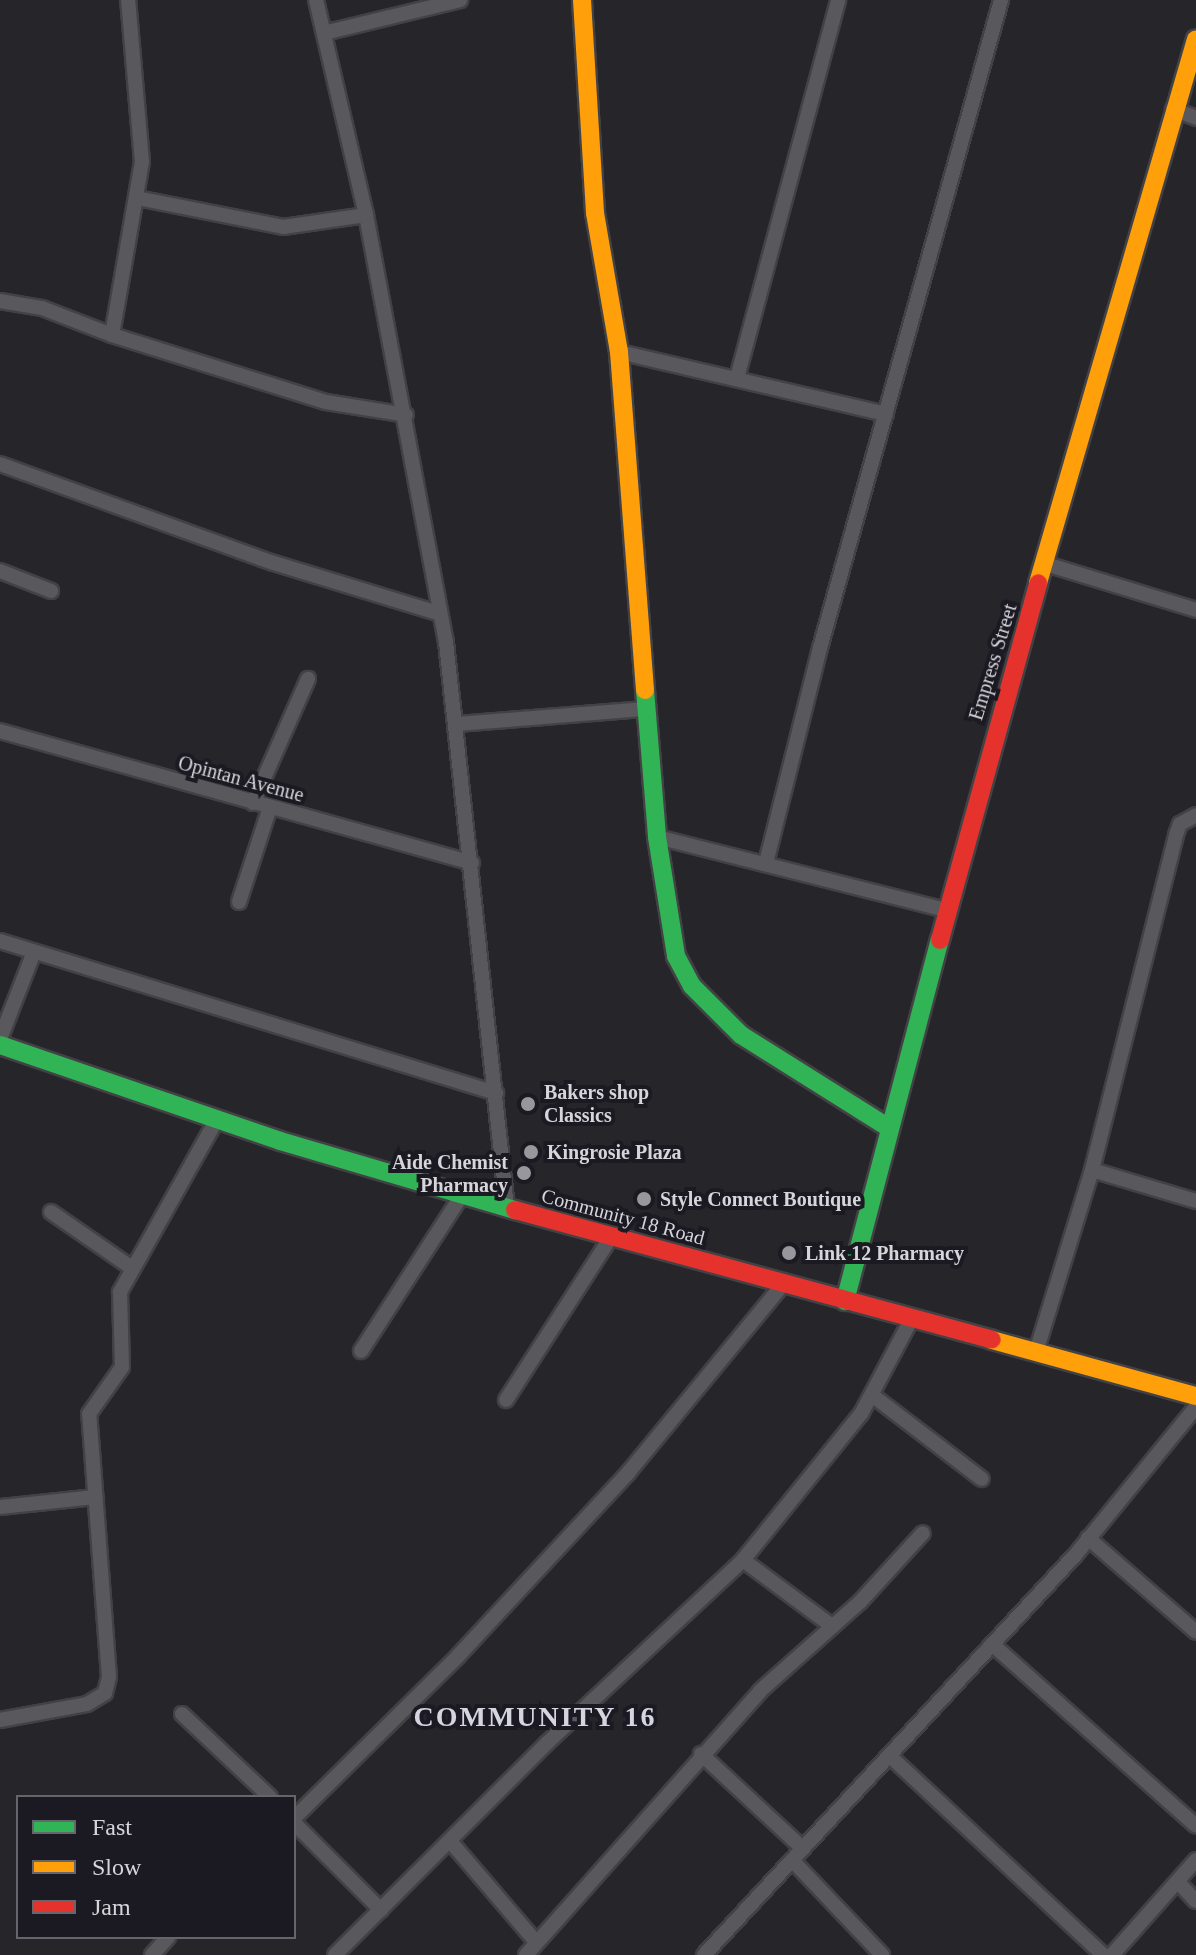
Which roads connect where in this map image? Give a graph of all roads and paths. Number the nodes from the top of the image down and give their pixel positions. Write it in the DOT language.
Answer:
graph roads {
  1 [pos="128,0"];
  2 [pos="316,0"];
  3 [pos="460,0"];
  4 [pos="582,0"];
  5 [pos="838,0"];
  6 [pos="1001,0"];
  7 [pos="324,33"];
  8 [pos="1196,39"];
  9 [pos="1173,109"];
  10 [pos="1196,118"];
  11 [pos="137,198"];
  12 [pos="366,215"];
  13 [pos="0,301"];
  14 [pos="112,335"];
  15 [pos="619,352"];
  16 [pos="737,378"];
  17 [pos="886,414"];
  18 [pos="406,415"];
  19 [pos="0,464"];
  20 [pos="1046,564"];
  21 [pos="0,571"];
  22 [pos="51,591"];
  23 [pos="1196,610"];
  24 [pos="438,613"];
  25 [pos="308,679"];
  26 [pos="645,709"];
  27 [pos="458,724"];
  28 [pos="0,731"];
  29 [pos="253,803"];
  30 [pos="270,807"];
  31 [pos="1196,815"];
  32 [pos="657,837"];
  33 [pos="472,863"];
  34 [pos="766,863"];
  35 [pos="239,902"];
  36 [pos="945,910"];
  37 [pos="0,941"];
  38 [pos="34,952"];
  39 [pos="0,1039"];
  40 [pos="0,1045"];
  41 [pos="496,1093"];
  42 [pos="217,1119"];
  43 [pos="889,1128"];
  44 [pos="1092,1170"];
  45 [pos="462,1195"];
  46 [pos="1196,1201"];
  47 [pos="507,1208"];
  48 [pos="51,1212"];
  49 [pos="611,1237"];
  50 [pos="132,1268"];
  51 [pos="783,1284"];
  52 [pos="845,1301"];
  53 [pos="911,1320"];
  54 [pos="361,1351"];
  55 [pos="1036,1352"];
  56 [pos="872,1395"];
  57 [pos="1196,1396"];
  58 [pos="506,1400"];
  59 [pos="1196,1407"];
  60 [pos="982,1479"];
  61 [pos="95,1497"];
  62 [pos="0,1507"];
  63 [pos="923,1533"];
  64 [pos="1088,1538"];
  65 [pos="743,1560"];
  66 [pos="832,1626"];
  67 [pos="1196,1632"];
  68 [pos="992,1644"];
  69 [pos="182,1714"];
  70 [pos="0,1720"];
  71 [pos="701,1754"];
  72 [pos="891,1757"];
  73 [pos="268,1795"];
  74 [pos="296,1819"];
  75 [pos="296,1823"];
  76 [pos="1196,1826"];
  77 [pos="450,1841"];
  78 [pos="802,1848"];
  79 [pos="792,1860"];
  80 [pos="1196,1860"];
  81 [pos="1178,1882"];
  82 [pos="1196,1901"];
  83 [pos="381,1910"];
  84 [pos="166,1939"];
  85 [pos="536,1942"];
  86 [pos="152,1955"];
  87 [pos="335,1955"];
  88 [pos="526,1955"];
  89 [pos="704,1955"];
  90 [pos="882,1955"];
  91 [pos="1103,1955"];
  92 [pos="1112,1955"];
  1 -- 11 [label="street"];
  2 -- 7 [label="street"];
  3 -- 7 [label="street"];
  4 -- 15 [label="street"];
  5 -- 16 [label="street"];
  6 -- 17 [label="street"];
  7 -- 12 [label="street"];
  8 -- 9 [label="street, Empress Street"];
  9 -- 10 [label="street"];
  9 -- 20 [label="street, Empress Street"];
  11 -- 12 [label="street"];
  11 -- 14 [label="street"];
  12 -- 18 [label="street"];
  13 -- 14 [label="street"];
  14 -- 18 [label="street"];
  15 -- 16 [label="street"];
  15 -- 26 [label="street"];
  16 -- 17 [label="street"];
  17 -- 34 [label="street"];
  18 -- 24 [label="street"];
  19 -- 24 [label="street"];
  20 -- 23 [label="street"];
  20 -- 36 [label="street, Empress Street"];
  21 -- 22 [label="street"];
  24 -- 27 [label="street"];
  25 -- 29 [label="street"];
  26 -- 27 [label="street"];
  26 -- 32 [label="street"];
  27 -- 33 [label="street"];
  28 -- 29 [label="street, Opintan Avenue"];
  29 -- 30 [label="street, Opintan Avenue"];
  30 -- 33 [label="street, Opintan Avenue"];
  30 -- 35 [label="street"];
  31 -- 44 [label="street"];
  32 -- 34 [label="street"];
  32 -- 43 [label="street"];
  33 -- 41 [label="street"];
  34 -- 36 [label="street"];
  36 -- 43 [label="street, Empress Street"];
  37 -- 38 [label="street"];
  38 -- 39 [label="street"];
  38 -- 41 [label="street"];
  40 -- 42 [label="street, Community 18 Road"];
  41 -- 47 [label="street"];
  42 -- 45 [label="street, Community 18 Road"];
  42 -- 50 [label="street"];
  43 -- 52 [label="street, Empress Street"];
  44 -- 46 [label="street"];
  44 -- 55 [label="street"];
  45 -- 47 [label="street, Community 18 Road"];
  45 -- 54 [label="street"];
  47 -- 49 [label="street, Community 18 Road"];
  48 -- 50 [label="street"];
  49 -- 51 [label="street, Community 18 Road"];
  49 -- 58 [label="street"];
  50 -- 61 [label="street"];
  51 -- 52 [label="street, Community 18 Road"];
  51 -- 74 [label="street"];
  52 -- 53 [label="street, Community 18 Road"];
  53 -- 55 [label="street, Community 18 Road"];
  53 -- 56 [label="street"];
  55 -- 57 [label="street, Community 18 Road"];
  56 -- 60 [label="street"];
  56 -- 65 [label="street"];
  59 -- 64 [label="street"];
  61 -- 62 [label="street"];
  61 -- 70 [label="street"];
  63 -- 66 [label="street"];
  64 -- 67 [label="street"];
  64 -- 68 [label="street"];
  65 -- 66 [label="street"];
  65 -- 77 [label="street"];
  66 -- 71 [label="street"];
  68 -- 72 [label="street"];
  68 -- 76 [label="street"];
  69 -- 73 [label="street"];
  71 -- 78 [label="street"];
  71 -- 85 [label="street"];
  72 -- 78 [label="street"];
  72 -- 91 [label="street"];
  75 -- 83 [label="street"];
  77 -- 83 [label="street"];
  77 -- 85 [label="street"];
  78 -- 79 [label="street"];
  79 -- 89 [label="street"];
  79 -- 90 [label="street"];
  80 -- 81 [label="street"];
  81 -- 82 [label="street"];
  81 -- 92 [label="street"];
  83 -- 87 [label="street"];
  84 -- 86 [label="street"];
  85 -- 88 [label="street"];
}
